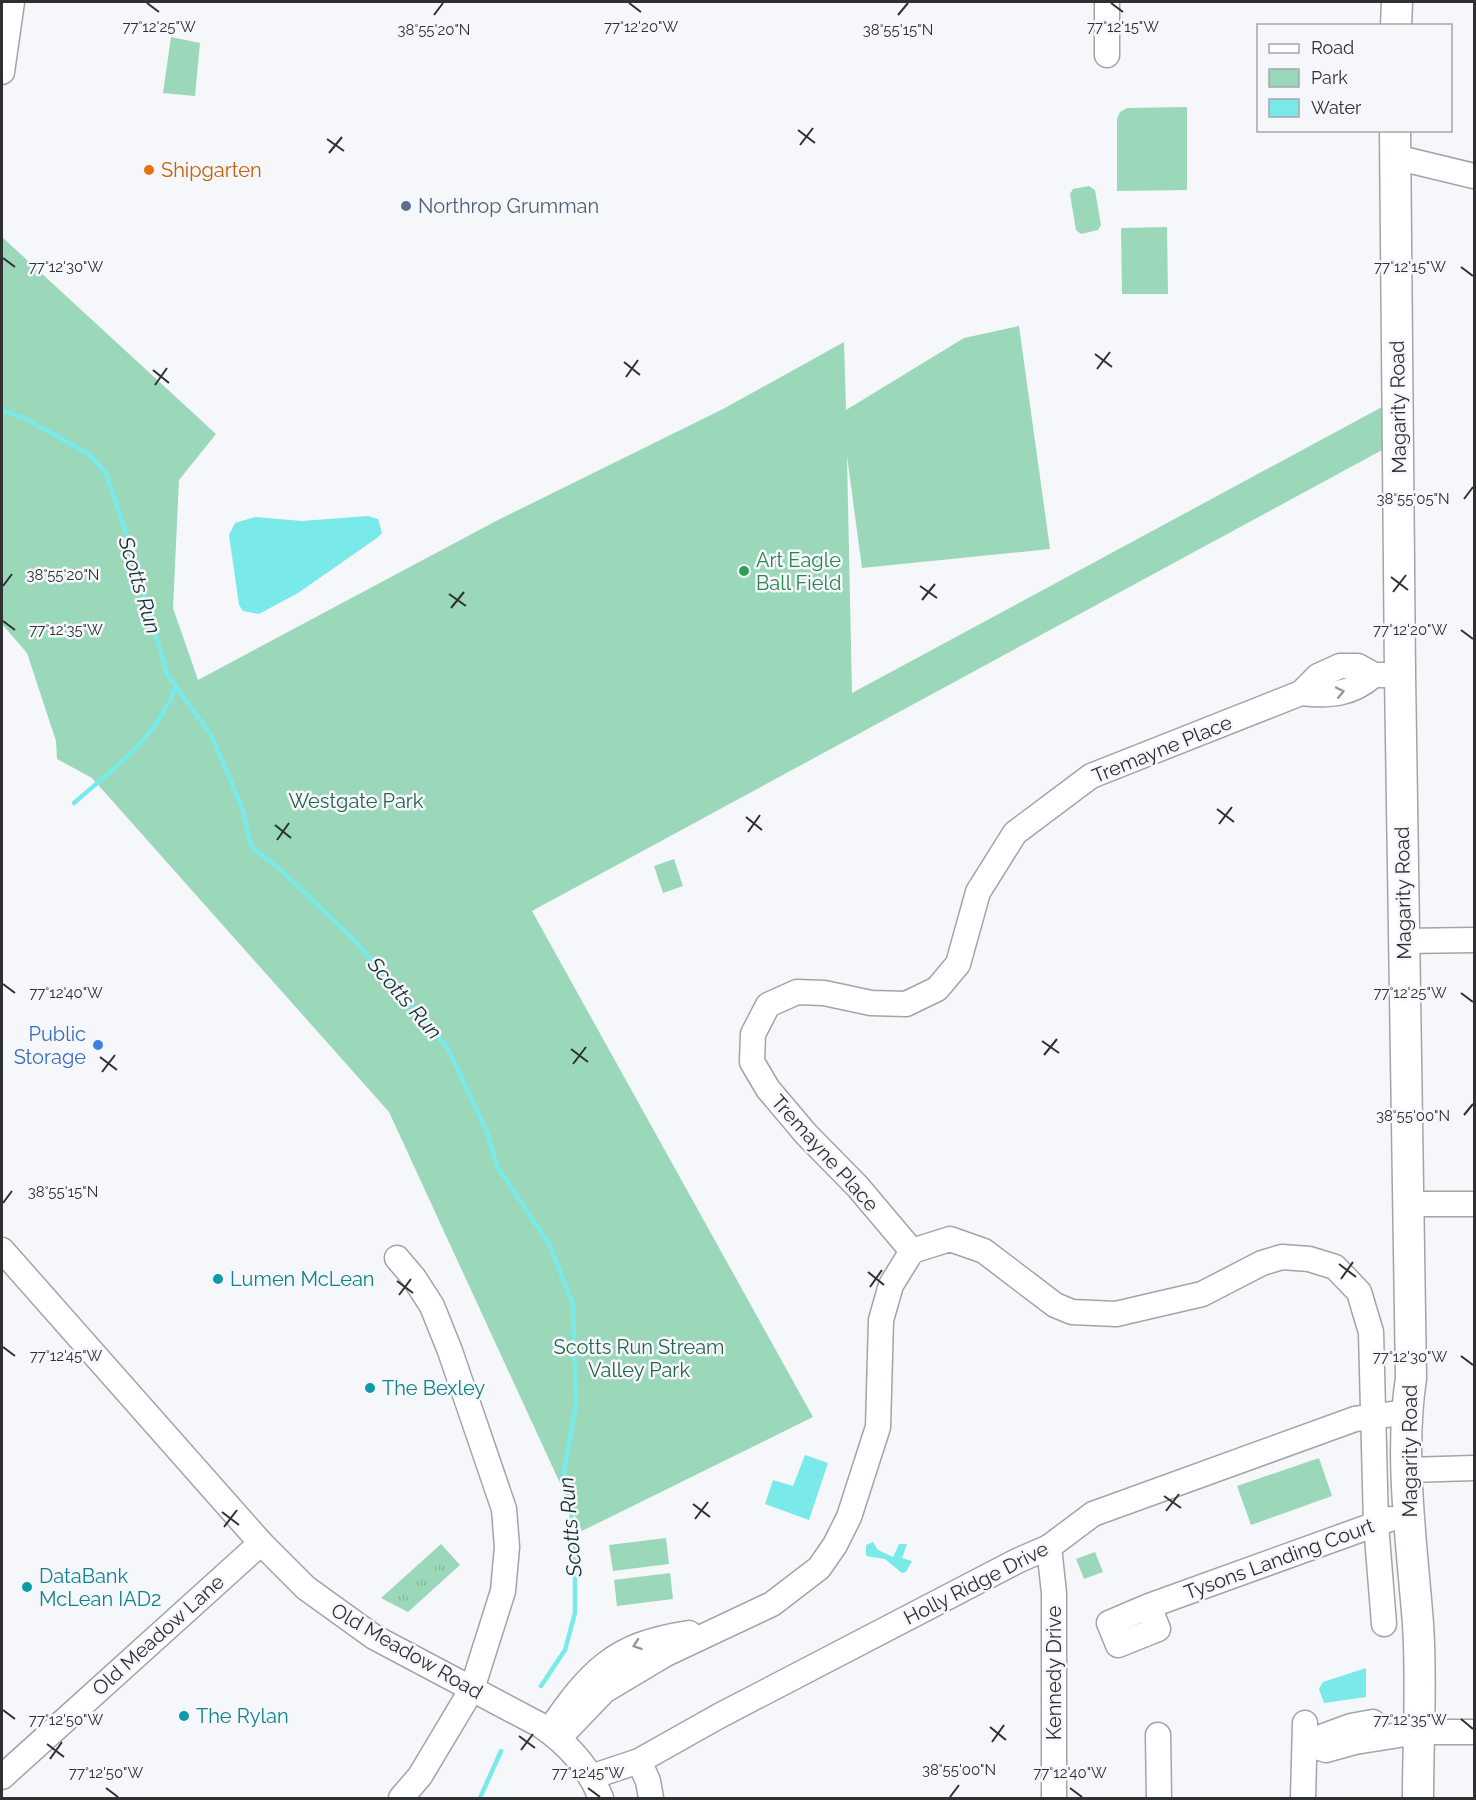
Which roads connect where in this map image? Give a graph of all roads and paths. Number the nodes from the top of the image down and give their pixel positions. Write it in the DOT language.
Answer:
graph roads {
  1 [pos="12,2"];
  2 [pos="1107,2"];
  3 [pos="1397,2"];
  4 [pos="1396,24"];
  5 [pos="1107,55"];
  6 [pos="2,72"];
  7 [pos="1395,144"];
  8 [pos="1474,176"];
  9 [pos="1387,675"];
  10 [pos="1474,940"];
  11 [pos="1404,942"];
  12 [pos="1408,1204"];
  13 [pos="1474,1204"];
  14 [pos="2,1250"];
  15 [pos="912,1251"];
  16 [pos="397,1258"];
  17 [pos="1408,1412"];
  18 [pos="1372,1416"];
  19 [pos="1474,1468"];
  20 [pos="1408,1470"];
  21 [pos="1410,1513"];
  22 [pos="1376,1524"];
  23 [pos="261,1543"];
  24 [pos="1049,1547"];
  25 [pos="1149,1606"];
  26 [pos="1384,1624"];
  27 [pos="472,1689"];
  28 [pos="1418,1732"];
  29 [pos="1474,1732"];
  30 [pos="554,1735"];
  31 [pos="1158,1735"];
  32 [pos="639,1761"];
  33 [pos="2,1777"];
  34 [pos="596,1788"];
  35 [pos="401,1798"];
  36 [pos="651,1798"];
  37 [pos="1054,1798"];
  38 [pos="1159,1798"];
  39 [pos="1304,1798"];
  40 [pos="1418,1798"];
  1 -- 6 [label="street"];
  2 -- 5 [label="street"];
  3 -- 4 [label="main road"];
  7 -- 8 [label="street"];
  7 -- 9 [label="main road, Magarity Road"];
  9 -- 11 [label="main road, Magarity Road"];
  9 -- 15 [label="street, Tremayne Place"];
  10 -- 11 [label="street"];
  11 -- 12 [label="main road, Magarity Road"];
  12 -- 13 [label="street"];
  12 -- 17 [label="main road, Magarity Road"];
  14 -- 23 [label="street, Old Meadow Road"];
  15 -- 18 [label="street"];
  15 -- 30 [label="street"];
  16 -- 27 [label="street"];
  17 -- 18 [label="street, Holly Ridge Drive"];
  17 -- 20 [label="main road, Magarity Road"];
  18 -- 22 [label="street"];
  18 -- 24 [label="street, Holly Ridge Drive"];
  19 -- 20 [label="street"];
  20 -- 21 [label="main road, Magarity Road"];
  21 -- 22 [label="street, Tysons Landing Court"];
  21 -- 28 [label="main road, Magarity Road"];
  22 -- 25 [label="street, Tysons Landing Court"];
  22 -- 26 [label="street"];
  23 -- 27 [label="street, Old Meadow Road"];
  23 -- 33 [label="street, Old Meadow Lane"];
  24 -- 32 [label="street, Holly Ridge Drive"];
  24 -- 37 [label="street, Kennedy Drive"];
  27 -- 30 [label="street, Old Meadow Road"];
  27 -- 35 [label="street"];
  28 -- 29 [label="street"];
  28 -- 39 [label="street"];
  28 -- 40 [label="main road, Magarity Road"];
  30 -- 34 [label="street, Old Meadow Road"];
  31 -- 38 [label="street"];
  32 -- 34 [label="street, Holly Ridge Drive"];
  32 -- 36 [label="street"];
}
